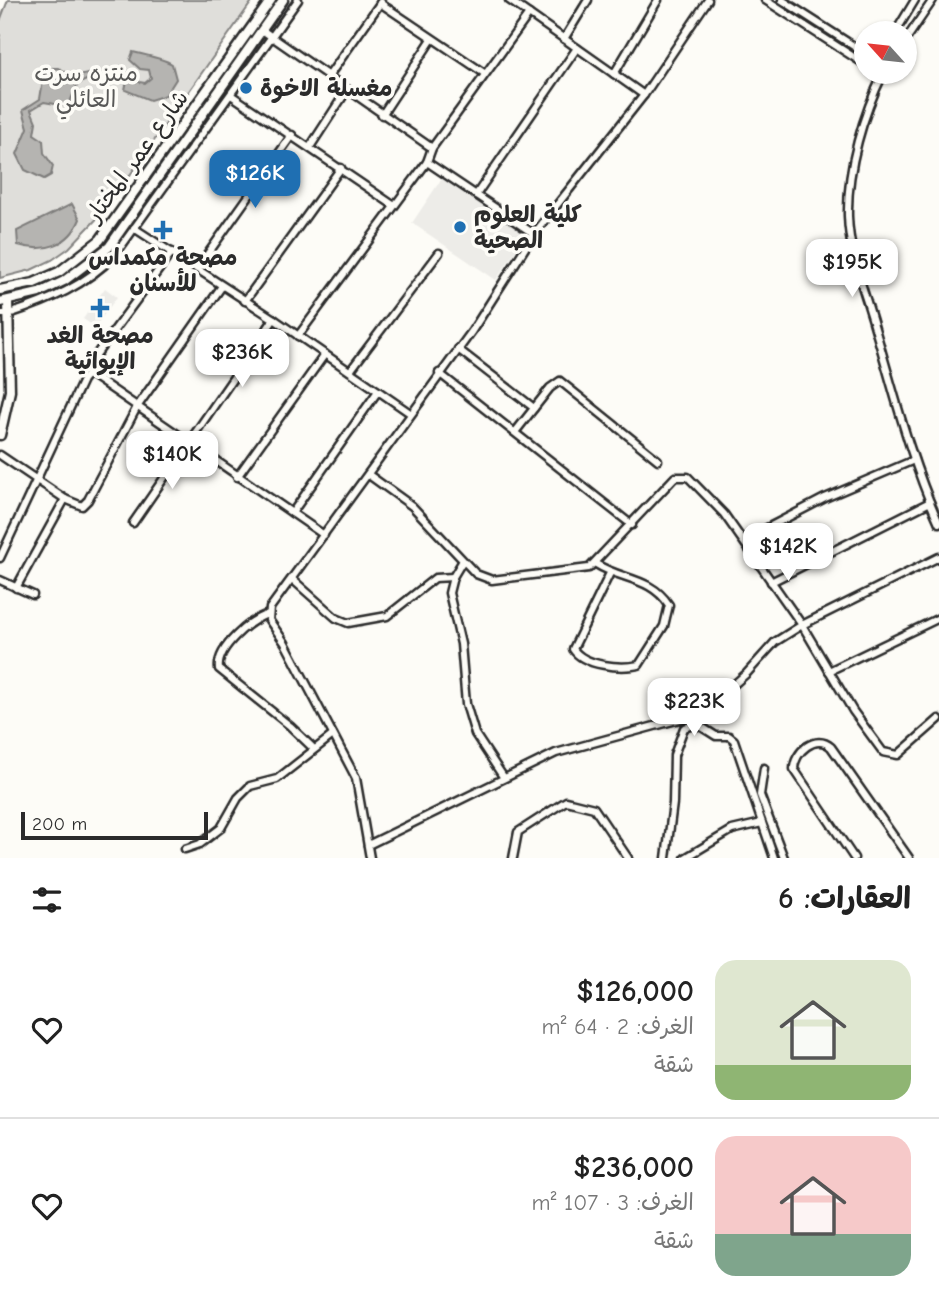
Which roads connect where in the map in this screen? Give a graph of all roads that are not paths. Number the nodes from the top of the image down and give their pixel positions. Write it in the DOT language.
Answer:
graph roads {
  1 [pos="271,0"];
  2 [pos="283,0"];
  3 [pos="298,0"];
  4 [pos="509,0"];
  5 [pos="588,0"];
  6 [pos="658,0"];
  7 [pos="708,0"];
  8 [pos="765,0"];
  9 [pos="782,0"];
  10 [pos="915,0"];
  11 [pos="933,0"];
  12 [pos="381,1"];
  13 [pos="529,14"];
  14 [pos="902,21"];
  15 [pos="917,23"];
  16 [pos="262,30"];
  17 [pos="272,37"];
  18 [pos="564,38"];
  19 [pos="432,39"];
  20 [pos="854,46"];
  21 [pos="577,48"];
  22 [pos="854,57"];
  23 [pos="484,73"];
  24 [pos="614,74"];
  25 [pos="328,77"];
  26 [pos="877,84"];
  27 [pos="347,90"];
  28 [pos="231,95"];
  29 [pos="644,95"];
  30 [pos="382,115"];
  31 [pos="292,135"];
  32 [pos="310,147"];
  33 [pos="432,148"];
  34 [pos="427,162"];
  35 [pos="341,168"];
  36 [pos="476,195"];
  37 [pos="393,205"];
  38 [pos="134,228"];
  39 [pos="534,234"];
  40 [pos="172,252"];
  41 [pos="439,253"];
  42 [pos="197,269"];
  43 [pos="64,281"];
  44 [pos="222,286"];
  45 [pos="0,290"];
  46 [pos="69,292"];
  47 [pos="245,301"];
  48 [pos="4,302"];
  49 [pos="5,314"];
  50 [pos="274,318"];
  51 [pos="298,336"];
  52 [pos="458,349"];
  53 [pos="325,354"];
  54 [pos="90,371"];
  55 [pos="350,372"];
  56 [pos="439,373"];
  57 [pos="378,391"];
  58 [pos="0,398"];
  59 [pos="10,400"];
  60 [pos="137,407"];
  61 [pos="534,408"];
  62 [pos="410,412"];
  63 [pos="516,431"];
  64 [pos="0,435"];
  65 [pos="188,443"];
  66 [pos="0,455"];
  67 [pos="658,460"];
  68 [pos="914,460"];
  69 [pos="369,475"];
  70 [pos="237,477"];
  71 [pos="37,480"];
  72 [pos="65,499"];
  73 [pos="930,502"];
  74 [pos="292,513"];
  75 [pos="134,523"];
  76 [pos="939,523"];
  77 [pos="632,525"];
  78 [pos="324,536"];
  79 [pos="744,540"];
  80 [pos="939,557"];
  81 [pos="0,558"];
  82 [pos="462,562"];
  83 [pos="596,564"];
  84 [pos="610,573"];
  85 [pos="453,577"];
  86 [pos="292,579"];
  87 [pos="0,580"];
  88 [pos="771,582"];
  89 [pos="16,588"];
  90 [pos="33,596"];
  91 [pos="268,614"];
  92 [pos="939,618"];
  93 [pos="802,625"];
  94 [pos="830,671"];
  95 [pos="939,719"];
  96 [pos="333,735"];
  97 [pos="314,750"];
  98 [pos="764,768"];
  99 [pos="504,778"];
  100 [pos="762,823"];
  101 [pos="368,845"];
  102 [pos="185,849"];
  103 [pos="370,858"];
  104 [pos="513,858"];
  105 [pos="628,858"];
  106 [pos="666,858"];
  107 [pos="685,858"];
  108 [pos="774,858"];
  109 [pos="784,858"];
  110 [pos="853,858"];
  111 [pos="909,858"];
  1 -- 45 [label="main road, شارع عمر المختار"];
  2 -- 16 [label="main road"];
  3 -- 17 [label="street"];
  4 -- 13 [label="street"];
  5 -- 18 [label="street"];
  6 -- 24 [label="street"];
  7 -- 29 [label="street"];
  8 -- 22 [label="street"];
  9 -- 20 [label="street"];
  10 -- 14 [label="street"];
  11 -- 15 [label="street"];
  12 -- 19 [label="street"];
  12 -- 25 [label="street"];
  13 -- 18 [label="street"];
  13 -- 23 [label="street"];
  16 -- 17 [label="street"];
  16 -- 43 [label="main road"];
  17 -- 25 [label="street"];
  17 -- 28 [label="street"];
  18 -- 21 [label="street"];
  19 -- 23 [label="street"];
  19 -- 30 [label="street"];
  21 -- 24 [label="street"];
  21 -- 36 [label="street"];
  23 -- 33 [label="street"];
  24 -- 29 [label="street"];
  25 -- 27 [label="street"];
  26 -- 68 [label="street"];
  27 -- 30 [label="street"];
  27 -- 32 [label="street"];
  28 -- 31 [label="street"];
  28 -- 38 [label="street"];
  29 -- 39 [label="street"];
  30 -- 33 [label="street"];
  31 -- 32 [label="street"];
  31 -- 42 [label="street"];
  32 -- 35 [label="street"];
  33 -- 34 [label="street"];
  34 -- 36 [label="street"];
  34 -- 37 [label="street"];
  35 -- 37 [label="street"];
  35 -- 47 [label="street"];
  36 -- 39 [label="street"];
  37 -- 51 [label="street"];
  38 -- 40 [label="street"];
  38 -- 46 [label="street"];
  39 -- 52 [label="street"];
  40 -- 42 [label="street"];
  40 -- 54 [label="street"];
  41 -- 55 [label="street"];
  42 -- 44 [label="street"];
  43 -- 46 [label="main road"];
  43 -- 48 [label="main road"];
  44 -- 47 [label="street"];
  44 -- 60 [label="street"];
  46 -- 49 [label="street"];
  47 -- 50 [label="street"];
  48 -- 49 [label="main road"];
  49 -- 59 [label="main road"];
  50 -- 51 [label="street"];
  50 -- 65 [label="street"];
  51 -- 53 [label="street"];
  52 -- 56 [label="street"];
  52 -- 61 [label="street"];
  53 -- 55 [label="street"];
  53 -- 70 [label="street"];
  54 -- 60 [label="street"];
  54 -- 71 [label="street"];
  55 -- 57 [label="street"];
  56 -- 62 [label="street"];
  56 -- 63 [label="street"];
  57 -- 62 [label="street"];
  57 -- 74 [label="street"];
  58 -- 59 [label="street"];
  59 -- 64 [label="main road"];
  60 -- 65 [label="street"];
  60 -- 72 [label="street"];
  61 -- 63 [label="street"];
  61 -- 67 [label="street"];
  62 -- 69 [label="street"];
  63 -- 77 [label="street"];
  65 -- 70 [label="street"];
  65 -- 75 [label="street"];
  66 -- 71 [label="street"];
  68 -- 73 [label="street"];
  68 -- 79 [label="street"];
  69 -- 78 [label="street"];
  69 -- 82 [label="street"];
  70 -- 74 [label="street"];
  71 -- 72 [label="street"];
  71 -- 81 [label="street"];
  72 -- 89 [label="street"];
  73 -- 76 [label="street"];
  73 -- 88 [label="street"];
  74 -- 78 [label="street"];
  77 -- 79 [label="street"];
  77 -- 83 [label="street"];
  78 -- 86 [label="street"];
  79 -- 88 [label="street"];
  80 -- 93 [label="street"];
  82 -- 83 [label="street"];
  82 -- 85 [label="street"];
  83 -- 84 [label="street"];
  84 -- 84 [label="street"];
  85 -- 86 [label="street"];
  85 -- 99 [label="street"];
  86 -- 91 [label="street"];
  87 -- 89 [label="street"];
  88 -- 93 [label="street"];
  89 -- 90 [label="street"];
  91 -- 96 [label="street"];
  91 -- 97 [label="street"];
  92 -- 94 [label="street"];
  93 -- 94 [label="street"];
  93 -- 99 [label="street"];
  94 -- 95 [label="street"];
  96 -- 97 [label="street"];
  96 -- 101 [label="street"];
  97 -- 102 [label="street"];
  98 -- 109 [label="street"];
  99 -- 101 [label="street"];
  100 -- 106 [label="street"];
  100 -- 107 [label="street"];
  100 -- 108 [label="street"];
  101 -- 103 [label="street"];
  104 -- 105 [label="street"];
  110 -- 111 [label="street"];
}
